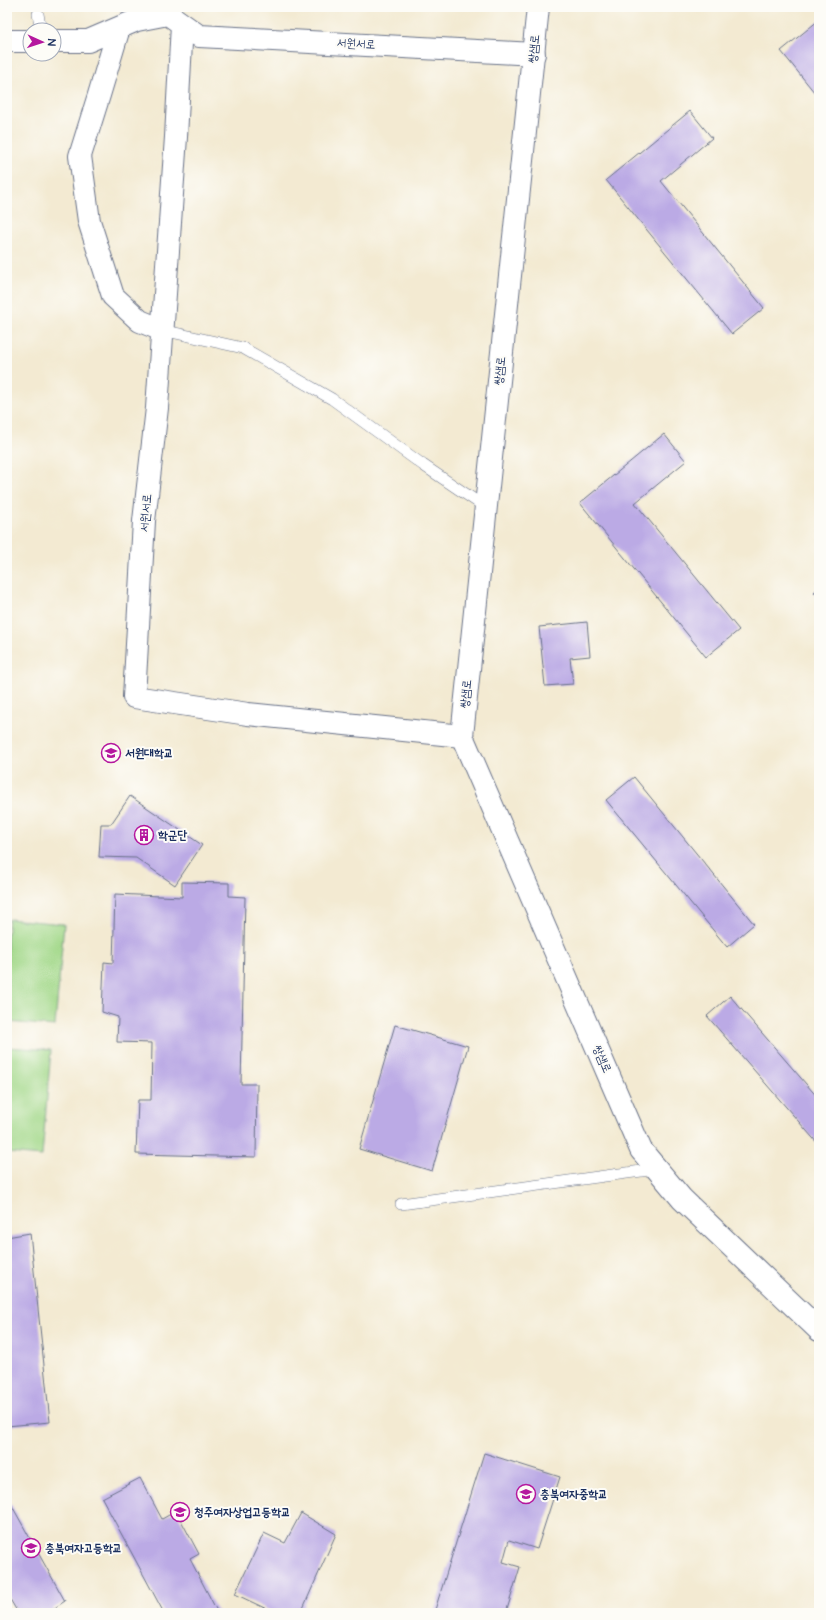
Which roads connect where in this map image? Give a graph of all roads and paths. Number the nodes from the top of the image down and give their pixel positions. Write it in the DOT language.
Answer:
graph roads {
  1 [pos="538,7"];
  2 [pos="38,14"];
  3 [pos="39,22"];
  4 [pos="182,24"];
  5 [pos="118,28"];
  6 [pos="7,41"];
  7 [pos="22,41"];
  8 [pos="62,41"];
  9 [pos="534,54"];
  10 [pos="162,330"];
  11 [pos="485,507"];
  12 [pos="462,736"];
  13 [pos="656,1169"];
  14 [pos="401,1204"];
  15 [pos="819,1330"];
  1 -- 9 [label="street, 쌍샘로"];
  2 -- 3 [label="lane"];
  4 -- 5 [label="street, 서원서로"];
  4 -- 9 [label="street, 서원서로"];
  4 -- 10 [label="street, 서원서로"];
  5 -- 8 [label="street, 서원서로"];
  5 -- 10 [label="street"];
  6 -- 7 [label="street"];
  9 -- 11 [label="street, 쌍샘로"];
  10 -- 11 [label="lane"];
  10 -- 12 [label="street, 서원서로"];
  11 -- 12 [label="street, 쌍샘로"];
  12 -- 13 [label="street, 쌍샘로"];
  13 -- 14 [label="lane"];
  13 -- 15 [label="street, 쌍샘로"];
}
